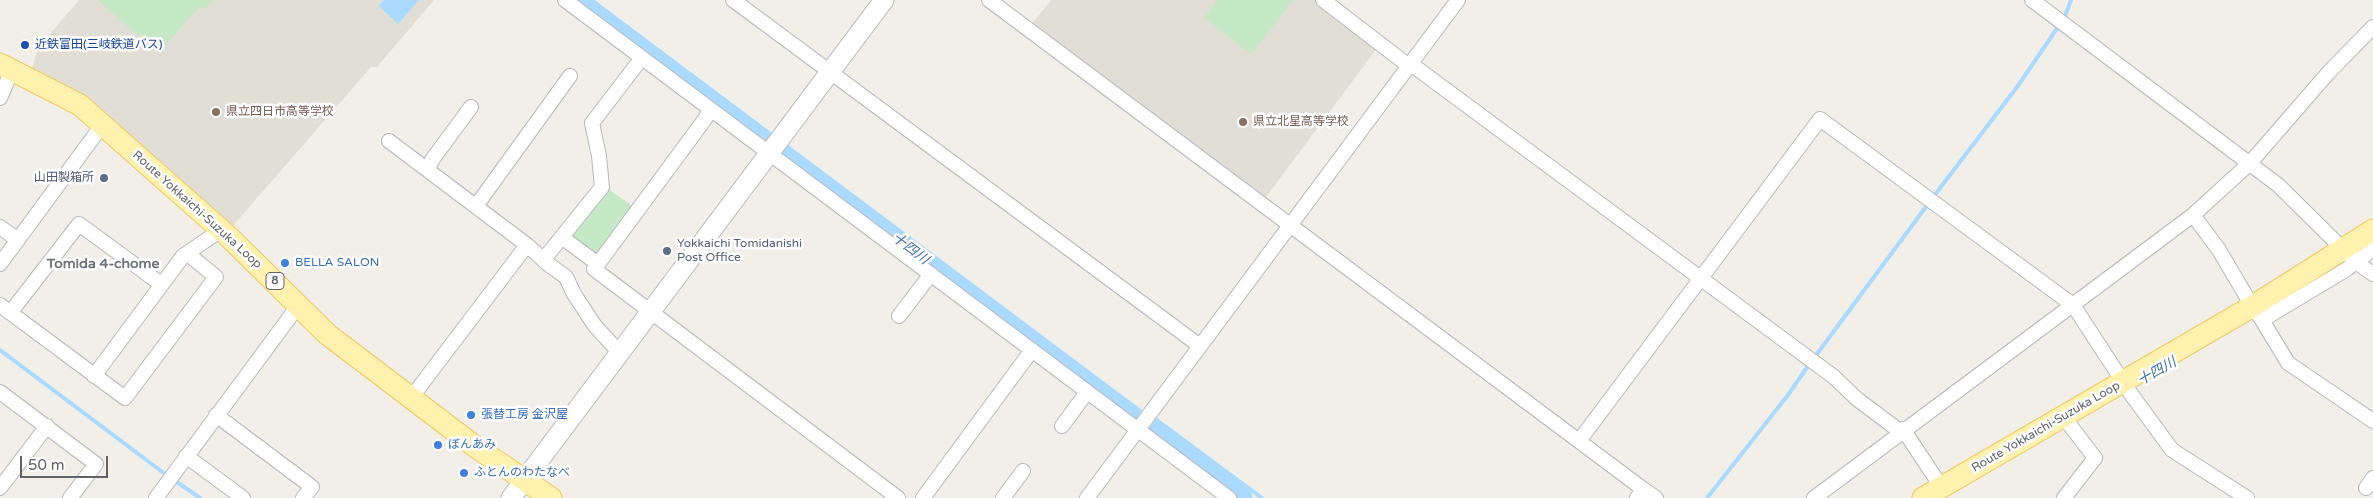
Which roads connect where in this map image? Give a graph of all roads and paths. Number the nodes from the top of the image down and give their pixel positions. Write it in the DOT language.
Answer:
graph roads {
  1 [pos="565,0"];
  2 [pos="734,0"];
  3 [pos="884,0"];
  4 [pos="989,0"];
  5 [pos="1323,0"];
  6 [pos="1458,0"];
  7 [pos="2032,0"];
  8 [pos="2373,27"];
  9 [pos="640,59"];
  10 [pos="1410,65"];
  11 [pos="6,67"];
  12 [pos="830,70"];
  13 [pos="570,76"];
  14 [pos="0,98"];
  15 [pos="471,107"];
  16 [pos="710,110"];
  17 [pos="103,124"];
  18 [pos="389,141"];
  19 [pos="769,153"];
  20 [pos="2250,163"];
  21 [pos="428,170"];
  22 [pos="476,206"];
  23 [pos="2193,215"];
  24 [pos="1290,226"];
  25 [pos="0,227"];
  26 [pos="221,230"];
  27 [pos="2373,230"];
  28 [pos="563,238"];
  29 [pos="18,240"];
  30 [pos="527,245"];
  31 [pos="2373,249"];
  32 [pos="188,254"];
  33 [pos="2351,256"];
  34 [pos="544,259"];
  35 [pos="0,264"];
  36 [pos="598,264"];
  37 [pos="931,274"];
  38 [pos="2373,274"];
  39 [pos="1700,280"];
  40 [pos="161,284"];
  41 [pos="2073,305"];
  42 [pos="298,306"];
  43 [pos="5,309"];
  44 [pos="651,312"];
  45 [pos="2256,312"];
  46 [pos="899,316"];
  47 [pos="1200,346"];
  48 [pos="1032,350"];
  49 [pos="620,353"];
  50 [pos="94,376"];
  51 [pos="2126,386"];
  52 [pos="0,392"];
  53 [pos="1087,392"];
  54 [pos="410,398"];
  55 [pos="216,415"];
  56 [pos="2066,421"];
  57 [pos="2373,421"];
  58 [pos="46,426"];
  59 [pos="1062,426"];
  60 [pos="1141,426"];
  61 [pos="1902,431"];
  62 [pos="1579,441"];
  63 [pos="186,456"];
  64 [pos="1023,471"];
  65 [pos="526,479"];
  66 [pos="0,488"];
  67 [pos="1942,488"];
  68 [pos="1640,493"];
  69 [pos="2069,496"];
  70 [pos="70,498"];
  71 [pos="156,498"];
  72 [pos="243,498"];
  73 [pos="303,498"];
  74 [pos="511,498"];
  75 [pos="551,498"];
  76 [pos="898,498"];
  77 [pos="923,498"];
  78 [pos="1003,498"];
  79 [pos="1088,498"];
  80 [pos="1229,498"];
  81 [pos="1656,498"];
  82 [pos="1814,498"];
  83 [pos="1923,498"];
  84 [pos="2246,498"];
  1 -- 9 [label="street"];
  2 -- 12 [label="street"];
  3 -- 12 [label="street"];
  4 -- 24 [label="street"];
  5 -- 10 [label="street"];
  6 -- 10 [label="street"];
  7 -- 20 [label="street"];
  8 -- 20 [label="street"];
  9 -- 16 [label="street"];
  9 -- 28 [label="street"];
  10 -- 24 [label="street"];
  10 -- 39 [label="street"];
  11 -- 14 [label="street"];
  11 -- 17 [label="main road, Route Yokkaichi-Suzuka Loop / 8"];
  12 -- 19 [label="street"];
  12 -- 47 [label="street"];
  13 -- 22 [label="street"];
  15 -- 21 [label="street"];
  16 -- 19 [label="street"];
  16 -- 36 [label="street"];
  17 -- 26 [label="main road, Route Yokkaichi-Suzuka Loop / 8"];
  17 -- 29 [label="street"];
  18 -- 21 [label="street"];
  19 -- 37 [label="street"];
  19 -- 44 [label="street"];
  20 -- 23 [label="street"];
  20 -- 33 [label="street"];
  21 -- 22 [label="street"];
  22 -- 30 [label="street"];
  23 -- 41 [label="street"];
  23 -- 45 [label="street"];
  24 -- 47 [label="street"];
  24 -- 62 [label="street"];
  25 -- 29 [label="street"];
  26 -- 32 [label="street"];
  26 -- 42 [label="main road, Route Yokkaichi-Suzuka Loop / 8"];
  27 -- 33 [label="main road, Route Yokkaichi-Suzuka Loop"];
  28 -- 34 [label="street"];
  28 -- 36 [label="street"];
  29 -- 35 [label="street"];
  30 -- 34 [label="street"];
  30 -- 54 [label="street"];
  31 -- 33 [label="street"];
  32 -- 40 [label="street"];
  32 -- 50 [label="street"];
  33 -- 38 [label="street"];
  33 -- 45 [label="main road, Route Yokkaichi-Suzuka Loop"];
  34 -- 49 [label="street"];
  36 -- 44 [label="street"];
  37 -- 46 [label="street"];
  37 -- 48 [label="street"];
  39 -- 41 [label="street"];
  39 -- 61 [label="street"];
  39 -- 62 [label="street"];
  40 -- 43 [label="street"];
  40 -- 50 [label="street"];
  41 -- 51 [label="street"];
  41 -- 61 [label="street"];
  42 -- 54 [label="main road, Route Yokkaichi-Suzuka Loop / 8"];
  42 -- 55 [label="street"];
  43 -- 50 [label="street"];
  44 -- 49 [label="street"];
  44 -- 76 [label="street"];
  45 -- 51 [label="main road, Route Yokkaichi-Suzuka Loop"];
  45 -- 57 [label="street"];
  47 -- 60 [label="street"];
  48 -- 53 [label="street"];
  48 -- 77 [label="street"];
  49 -- 65 [label="street"];
  51 -- 56 [label="main road, Route Yokkaichi-Suzuka Loop"];
  51 -- 84 [label="street"];
  52 -- 58 [label="street"];
  53 -- 59 [label="street"];
  53 -- 60 [label="street"];
  54 -- 65 [label="main road, Route Yokkaichi-Suzuka Loop / 8"];
  55 -- 63 [label="street"];
  55 -- 73 [label="street"];
  56 -- 67 [label="main road, Route Yokkaichi-Suzuka Loop"];
  56 -- 69 [label="street"];
  58 -- 66 [label="street"];
  58 -- 70 [label="street"];
  60 -- 79 [label="street"];
  60 -- 80 [label="street"];
  61 -- 67 [label="street"];
  61 -- 82 [label="street"];
  62 -- 68 [label="street"];
  63 -- 71 [label="street"];
  63 -- 72 [label="street"];
  64 -- 78 [label="street"];
  65 -- 74 [label="street"];
  65 -- 75 [label="main road, Route Yokkaichi-Suzuka Loop / 8"];
  67 -- 83 [label="main road, Route Yokkaichi-Suzuka Loop"];
  68 -- 81 [label="street"];
}
